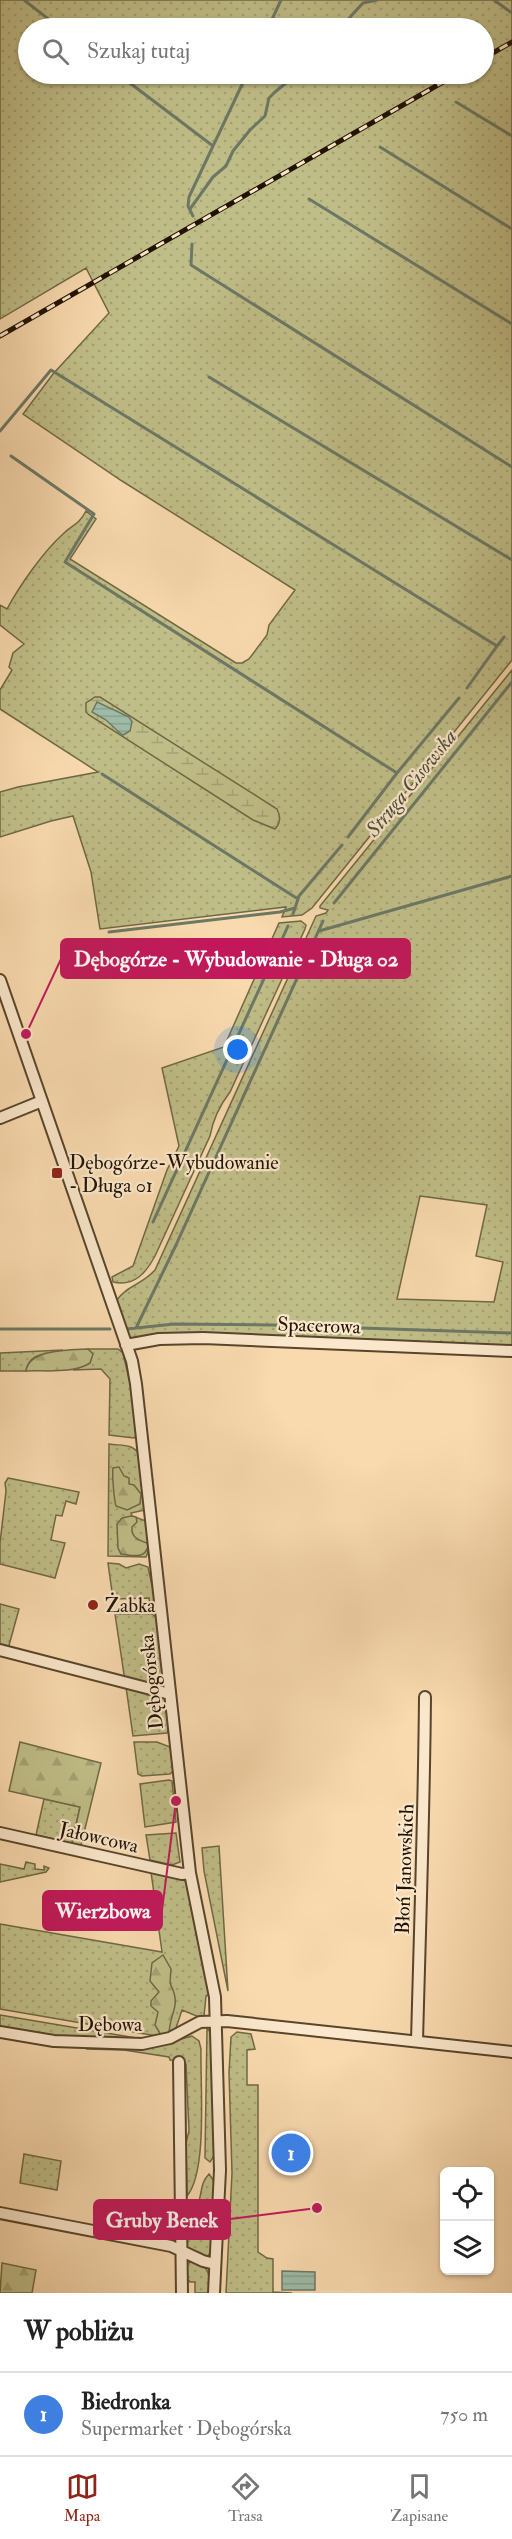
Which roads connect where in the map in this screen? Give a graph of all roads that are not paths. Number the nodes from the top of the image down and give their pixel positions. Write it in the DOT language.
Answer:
graph roads {
  1 [pos="0,980"];
  2 [pos="42,1101"];
  3 [pos="0,1118"];
  4 [pos="126,1345"];
  5 [pos="512,1350"];
  6 [pos="0,1650"];
  7 [pos="170,1694"];
  8 [pos="425,1697"];
  9 [pos="0,1833"];
  10 [pos="190,1873"];
  11 [pos="216,2021"];
  12 [pos="0,2032"];
  13 [pos="417,2042"];
  14 [pos="512,2052"];
  15 [pos="179,2062"];
  16 [pos="0,2213"];
  17 [pos="182,2251"];
  18 [pos="215,2264"];
  19 [pos="182,2293"];
  20 [pos="214,2293"];
  1 -- 2 [label="street, Dębogórska"];
  2 -- 3 [label="street"];
  2 -- 4 [label="street, Dębogórska"];
  4 -- 5 [label="street, Spacerowa"];
  4 -- 7 [label="street, Dębogórska"];
  6 -- 7 [label="street"];
  7 -- 10 [label="street, Dębogórska"];
  8 -- 13 [label="street, Błoń Janowskich"];
  9 -- 10 [label="street, Jałowcowa"];
  10 -- 11 [label="street, Dębogórska"];
  11 -- 12 [label="street, Dębowa"];
  11 -- 13 [label="street"];
  11 -- 18 [label="street, Dębogórska"];
  13 -- 14 [label="street"];
  15 -- 17 [label="street"];
  16 -- 17 [label="street"];
  17 -- 18 [label="street"];
  17 -- 19 [label="street"];
  18 -- 20 [label="street, Dębogórska"];
}
